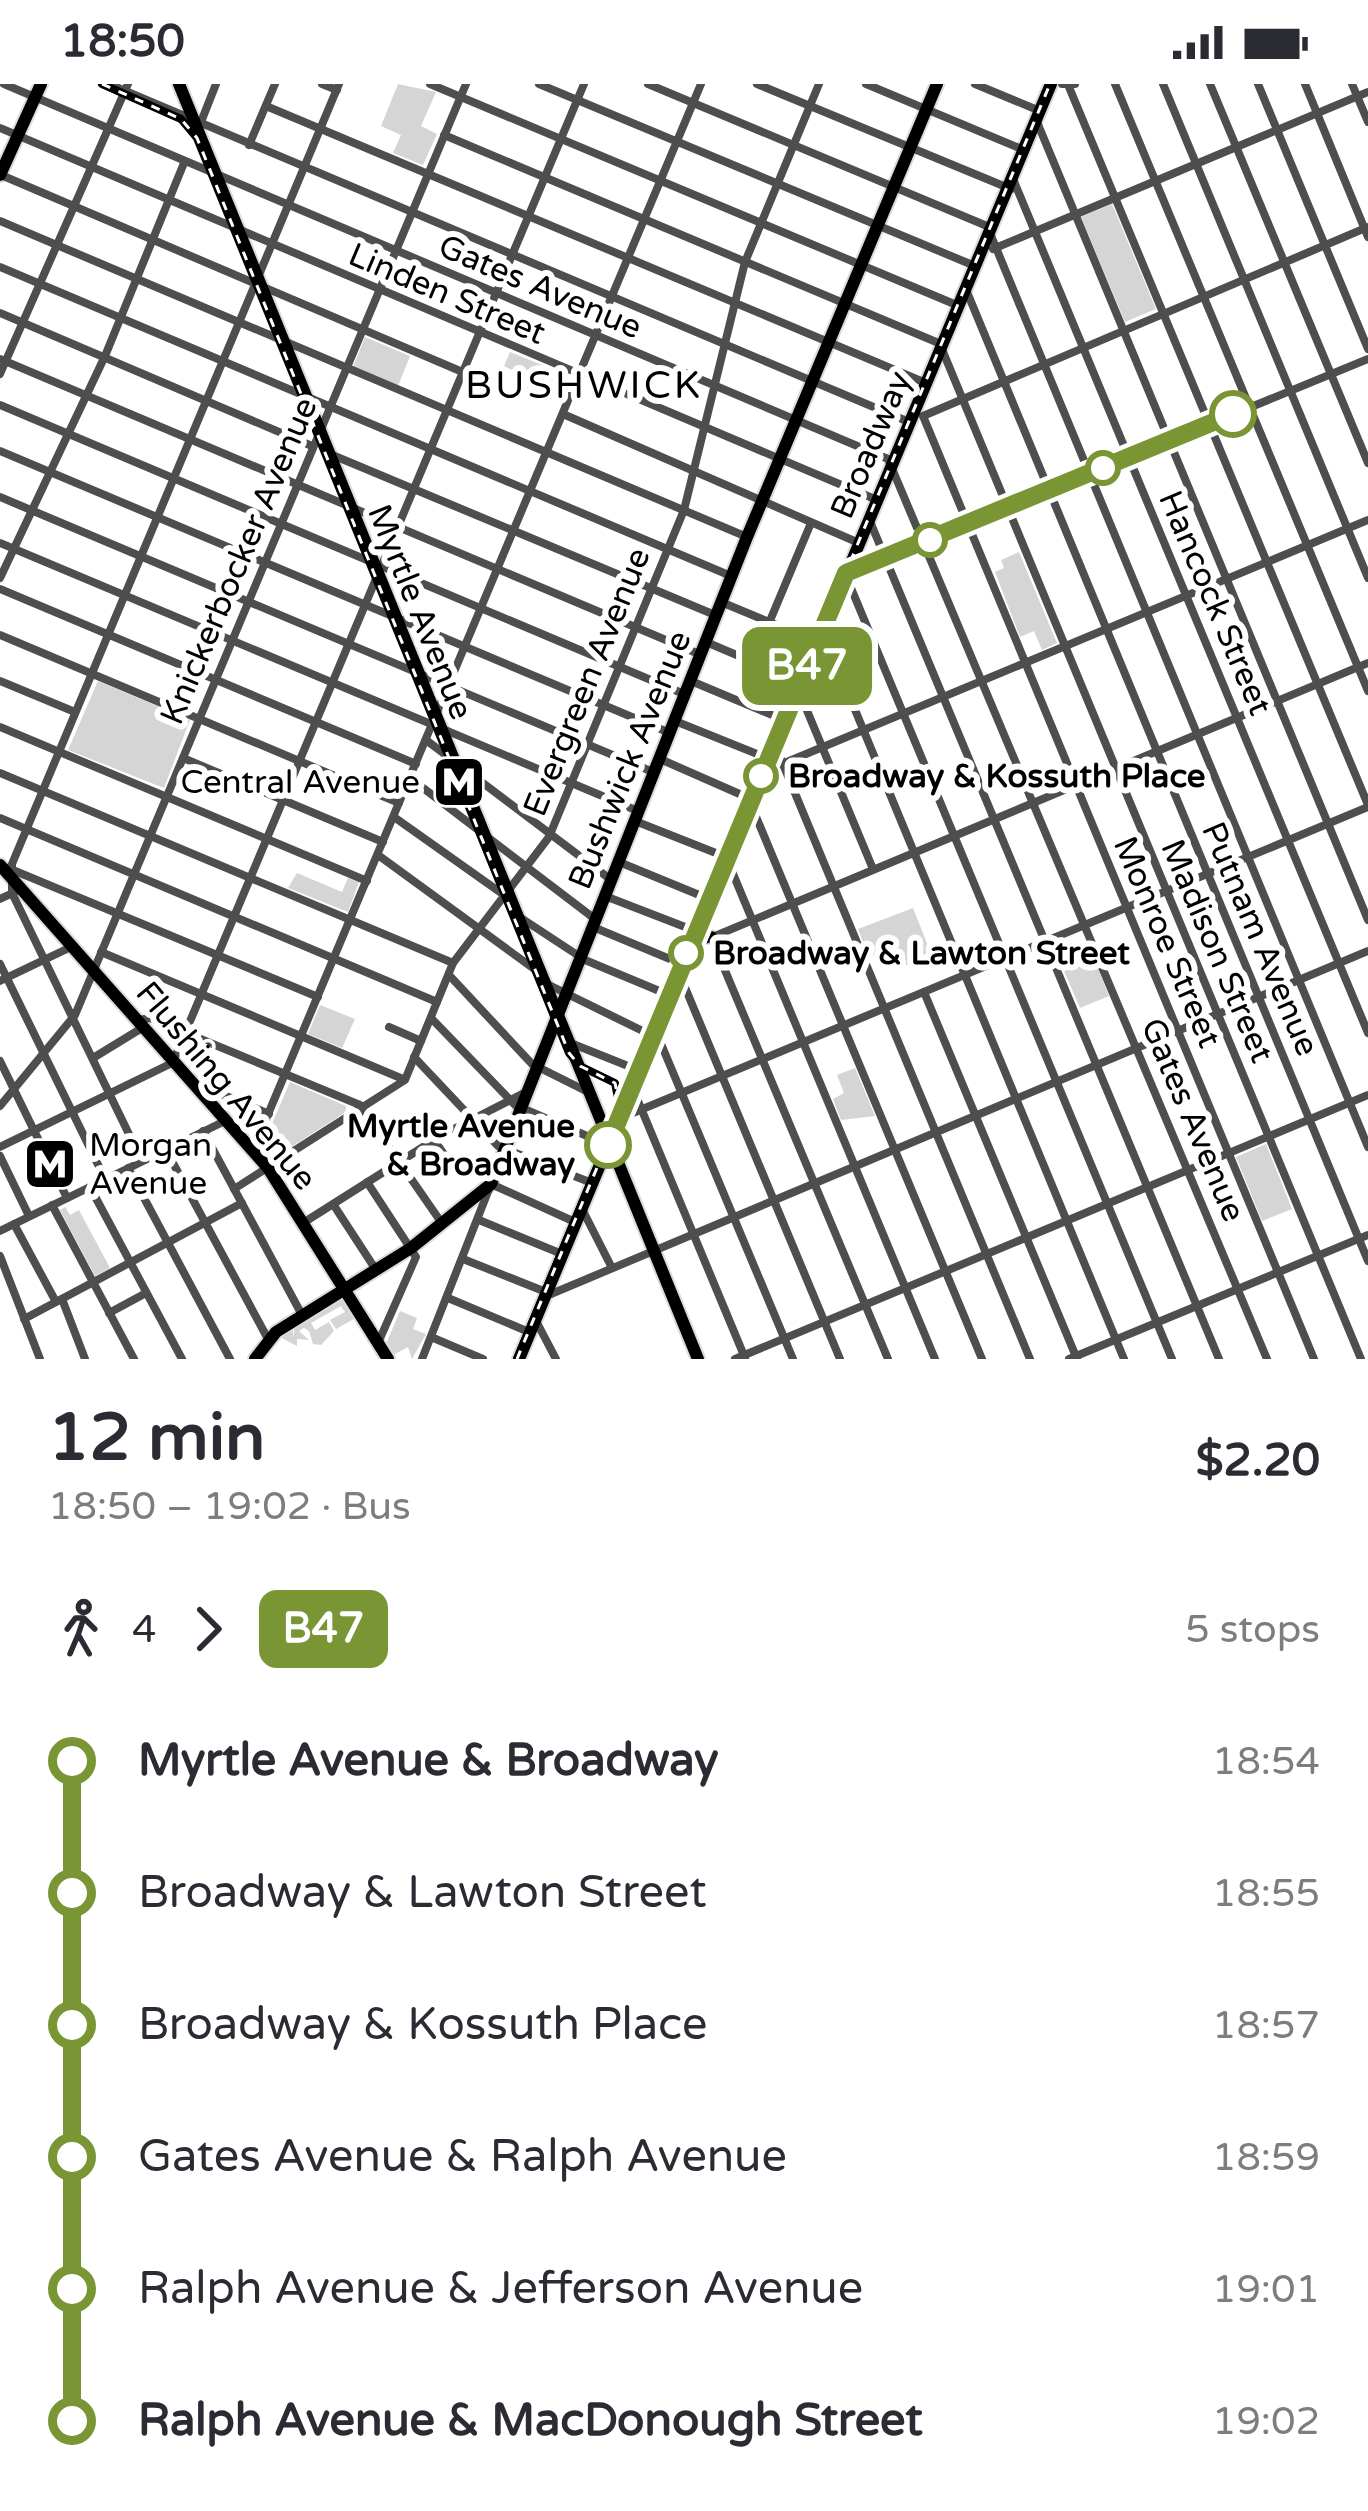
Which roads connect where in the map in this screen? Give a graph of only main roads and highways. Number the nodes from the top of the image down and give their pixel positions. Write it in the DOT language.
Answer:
graph roads {
  1 [pos="179,84"];
  2 [pos="937,84"];
  3 [pos="1051,84"];
  4 [pos="38,91"];
  5 [pos="0,175"];
  6 [pos="328,412"];
  7 [pos="317,437"];
  8 [pos="7,869"];
  9 [pos="711,937"];
  10 [pos="693,938"];
  11 [pos="556,1018"];
  12 [pos="608,1145"];
  13 [pos="344,1289"];
  14 [pos="255,1359"];
  15 [pos="388,1359"];
  16 [pos="519,1359"];
  17 [pos="698,1359"];
  1 -- 7 [label="main road, Myrtle Avenue"];
  2 -- 11 [label="main road, Bushwick Avenue"];
  3 -- 10 [label="main road, Broadway"];
  4 -- 5 [label="main road"];
  6 -- 7 [label="main road"];
  7 -- 11 [label="main road, Myrtle Avenue"];
  8 -- 13 [label="main road, Flushing Avenue"];
  9 -- 10 [label="main road"];
  10 -- 12 [label="main road, Broadway"];
  11 -- 12 [label="main road, Myrtle Avenue"];
  11 -- 13 [label="main road, Bushwick Avenue"];
  12 -- 16 [label="main road, Broadway"];
  12 -- 17 [label="main road, Myrtle Avenue"];
  13 -- 14 [label="main road"];
  13 -- 15 [label="main road, Flushing Avenue"];
}
